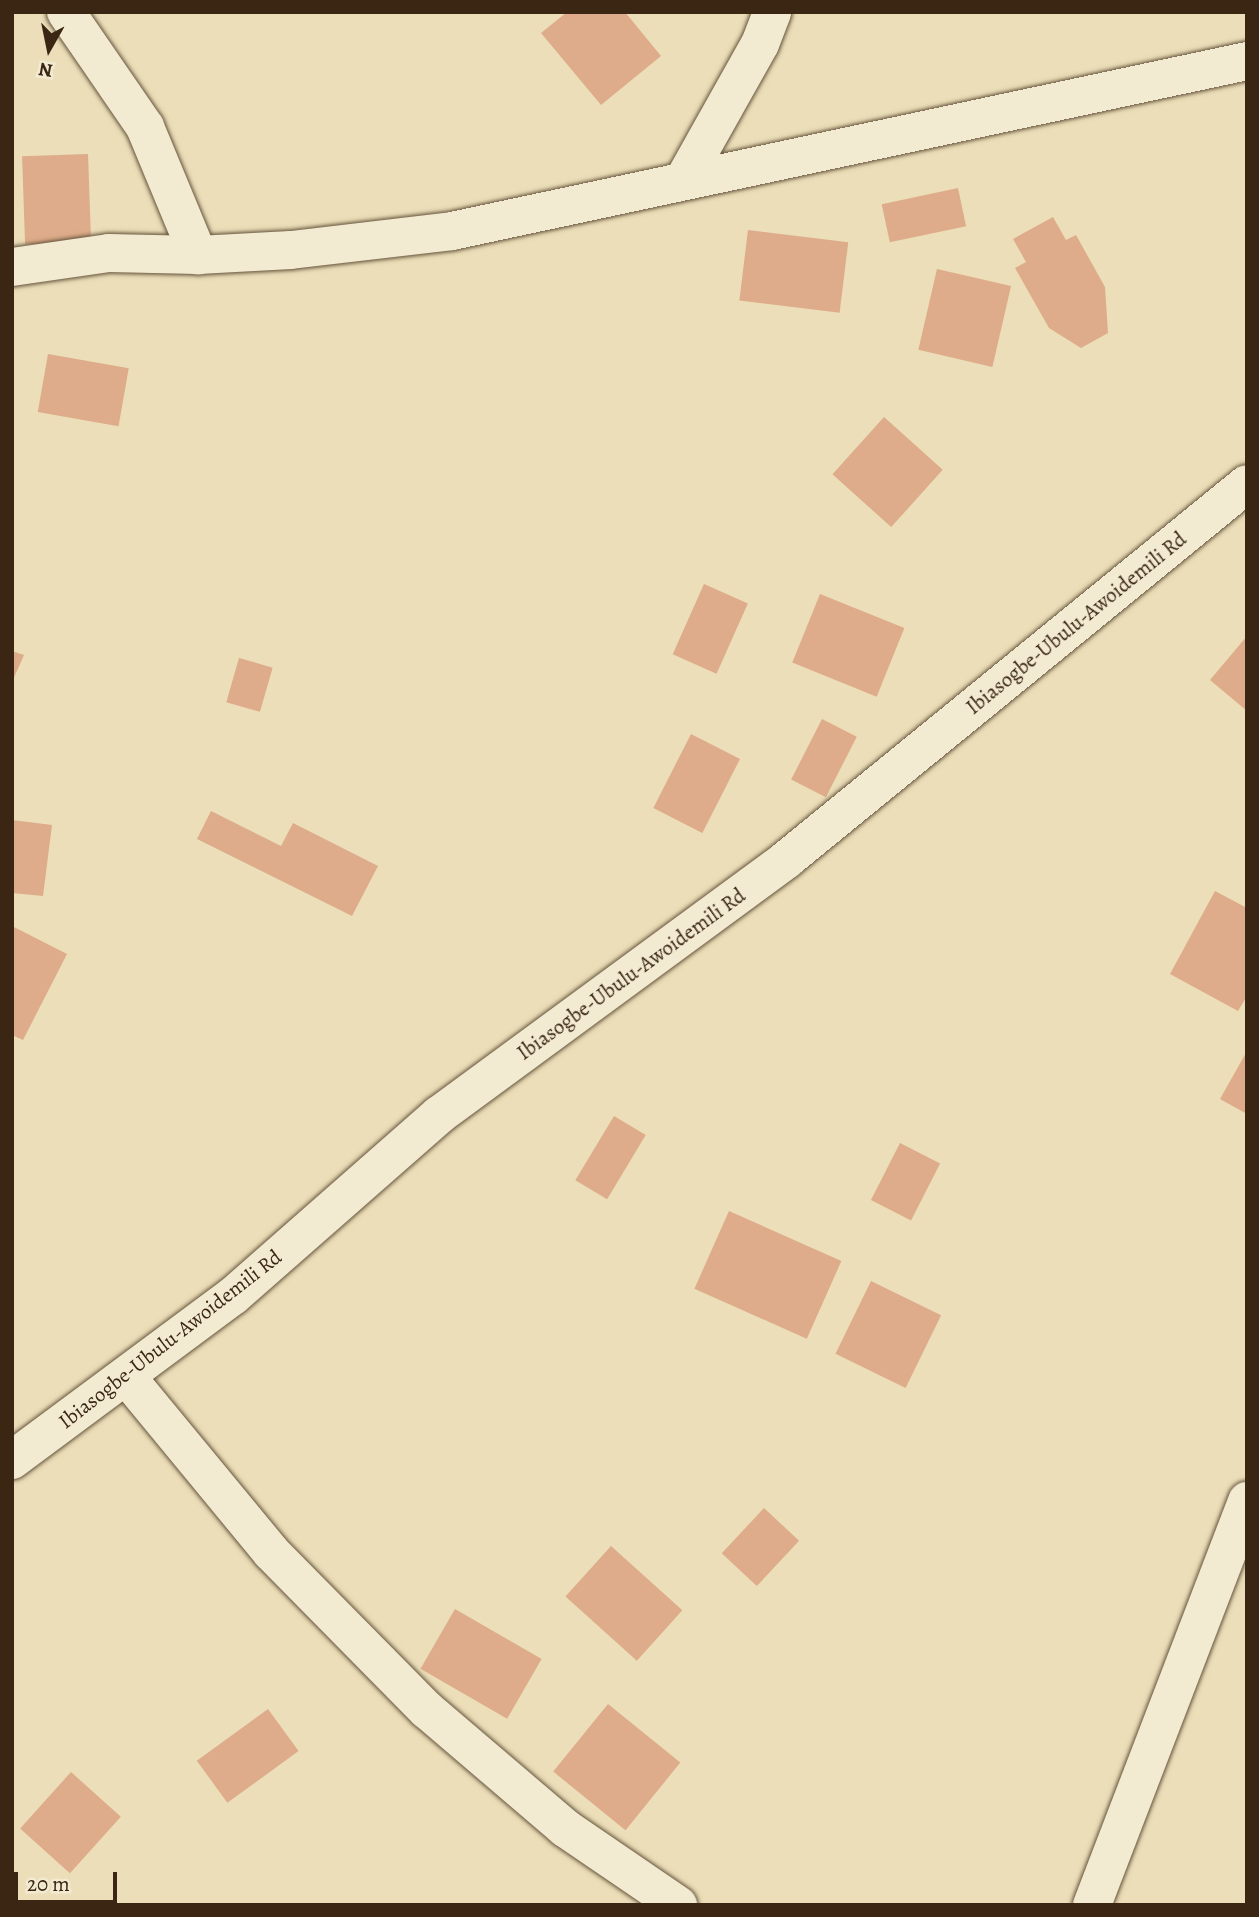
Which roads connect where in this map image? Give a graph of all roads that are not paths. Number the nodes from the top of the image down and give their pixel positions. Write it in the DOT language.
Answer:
graph roads {
  1 [pos="66,12"];
  2 [pos="772,12"];
  3 [pos="1247,61"];
  4 [pos="683,181"];
  5 [pos="198,255"];
  6 [pos="12,267"];
  7 [pos="1247,484"];
  8 [pos="126,1376"];
  9 [pos="12,1460"];
  10 [pos="1247,1501"];
  11 [pos="678,1905"];
  12 [pos="1092,1905"];
  1 -- 5 [label="street"];
  2 -- 4 [label="street"];
  3 -- 4 [label="street"];
  4 -- 5 [label="street"];
  5 -- 6 [label="street"];
  7 -- 8 [label="street, Ibiasogbe-Ubulu-Awoidemili Rd"];
  8 -- 9 [label="street, Ibiasogbe-Ubulu-Awoidemili Rd"];
  8 -- 11 [label="street"];
  10 -- 12 [label="street"];
}
